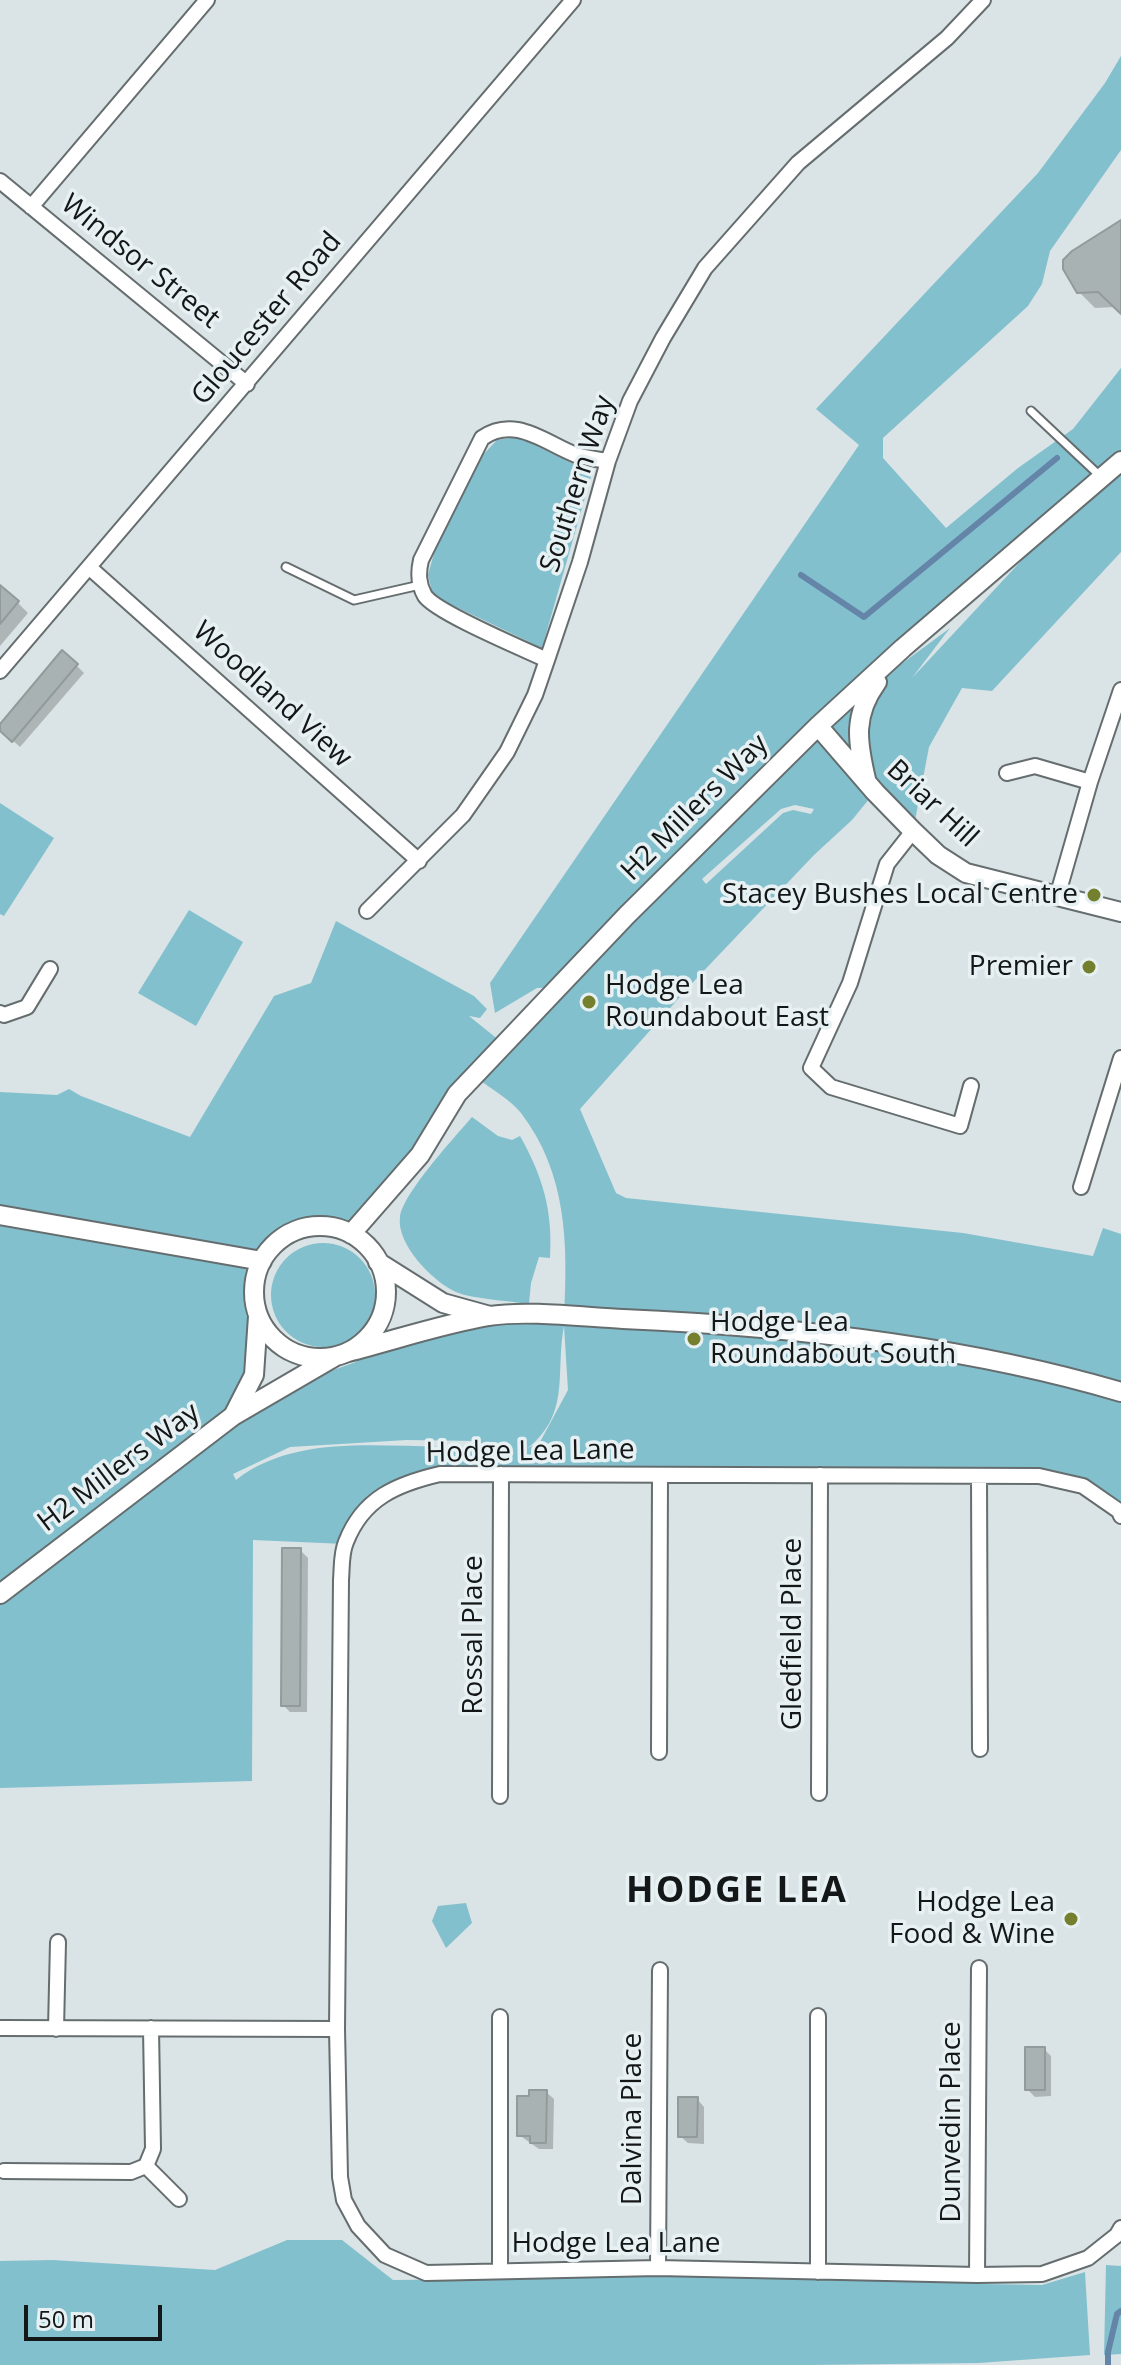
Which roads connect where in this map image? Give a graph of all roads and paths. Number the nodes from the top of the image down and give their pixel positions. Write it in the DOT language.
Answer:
graph roads {
  1 [pos="207,0"];
  2 [pos="573,0"];
  3 [pos="983,0"];
  4 [pos="0,181"];
  5 [pos="31,207"];
  6 [pos="247,384"];
  7 [pos="1031,411"];
  8 [pos="608,461"];
  9 [pos="1121,461"];
  10 [pos="1100,476"];
  11 [pos="286,567"];
  12 [pos="90,568"];
  13 [pos="420,585"];
  14 [pos="903,648"];
  15 [pos="547,660"];
  16 [pos="0,671"];
  17 [pos="1121,690"];
  18 [pos="818,726"];
  19 [pos="1007,773"];
  20 [pos="866,782"];
  21 [pos="1090,782"];
  22 [pos="913,831"];
  23 [pos="419,861"];
  24 [pos="1057,897"];
  25 [pos="367,911"];
  26 [pos="1121,912"];
  27 [pos="50,969"];
  28 [pos="0,1013"];
  29 [pos="1121,1058"];
  30 [pos="971,1086"];
  31 [pos="1081,1187"];
  32 [pos="0,1215"];
  33 [pos="351,1234"];
  34 [pos="262,1261"];
  35 [pos="378,1262"];
  36 [pos="258,1316"];
  37 [pos="491,1316"];
  38 [pos="342,1354"];
  39 [pos="1121,1392"];
  40 [pos="233,1416"];
  41 [pos="501,1474"];
  42 [pos="820,1475"];
  43 [pos="660,1476"];
  44 [pos="979,1476"];
  45 [pos="1121,1516"];
  46 [pos="0,1594"];
  47 [pos="980,1749"];
  48 [pos="659,1752"];
  49 [pos="819,1793"];
  50 [pos="500,1796"];
  51 [pos="58,1942"];
  52 [pos="979,1968"];
  53 [pos="660,1970"];
  54 [pos="818,2016"];
  55 [pos="500,2017"];
  56 [pos="0,2028"];
  57 [pos="151,2028"];
  58 [pos="56,2029"];
  59 [pos="337,2029"];
  60 [pos="146,2166"];
  61 [pos="4,2171"];
  62 [pos="179,2199"];
  63 [pos="1121,2228"];
  64 [pos="658,2268"];
  65 [pos="500,2271"];
  66 [pos="818,2272"];
  67 [pos="977,2275"];
  1 -- 5 [label="street"];
  2 -- 6 [label="street, Gloucester Road"];
  3 -- 8 [label="street, Southern Way"];
  4 -- 5 [label="street, Windsor Street"];
  5 -- 6 [label="street, Windsor Street"];
  6 -- 12 [label="street, Gloucester Road"];
  7 -- 10 [label="lane"];
  8 -- 13 [label="street"];
  8 -- 15 [label="street, Southern Way"];
  9 -- 10 [label="street, H2 Millers Way"];
  10 -- 14 [label="street, H2 Millers Way"];
  11 -- 13 [label="lane"];
  12 -- 16 [label="street, Gloucester Road"];
  12 -- 23 [label="street, Woodland View"];
  13 -- 15 [label="street"];
  14 -- 18 [label="street, H2 Millers Way"];
  14 -- 20 [label="street"];
  15 -- 23 [label="street, Southern Way"];
  17 -- 21 [label="street"];
  18 -- 20 [label="street, Briar Hill"];
  18 -- 33 [label="street, H2 Millers Way"];
  19 -- 21 [label="street"];
  20 -- 22 [label="street, Briar Hill"];
  21 -- 24 [label="street"];
  22 -- 24 [label="street, Briar Hill"];
  22 -- 30 [label="street"];
  23 -- 25 [label="street, Southern Way"];
  24 -- 26 [label="street, Briar Hill"];
  27 -- 28 [label="street"];
  29 -- 31 [label="street"];
  32 -- 34 [label="street"];
  33 -- 34 [label="street"];
  33 -- 35 [label="street"];
  34 -- 36 [label="street"];
  35 -- 37 [label="street"];
  35 -- 38 [label="street"];
  36 -- 38 [label="street"];
  36 -- 40 [label="street, H2 Millers Way"];
  37 -- 38 [label="street"];
  37 -- 39 [label="street"];
  38 -- 40 [label="street, H2 Millers Way"];
  40 -- 46 [label="street, H2 Millers Way"];
  41 -- 43 [label="street, Hodge Lea Lane"];
  41 -- 50 [label="street, Rossal Place"];
  41 -- 59 [label="street, Hodge Lea Lane"];
  42 -- 43 [label="street, Hodge Lea Lane"];
  42 -- 44 [label="street, Hodge Lea Lane"];
  42 -- 49 [label="street, Gledfield Place"];
  43 -- 48 [label="street"];
  44 -- 45 [label="street, Hodge Lea Lane"];
  44 -- 47 [label="street"];
  51 -- 58 [label="street"];
  52 -- 67 [label="street, Dunvedin Place"];
  53 -- 64 [label="street, Dalvina Place"];
  54 -- 66 [label="street"];
  55 -- 65 [label="street"];
  56 -- 58 [label="street"];
  57 -- 58 [label="street"];
  57 -- 59 [label="street"];
  57 -- 60 [label="street"];
  59 -- 65 [label="street, Hodge Lea Lane"];
  60 -- 61 [label="street"];
  60 -- 62 [label="street"];
  63 -- 67 [label="street, Hodge Lea Lane"];
  64 -- 65 [label="street, Hodge Lea Lane"];
  64 -- 66 [label="street, Hodge Lea Lane"];
  66 -- 67 [label="street, Hodge Lea Lane"];
}
